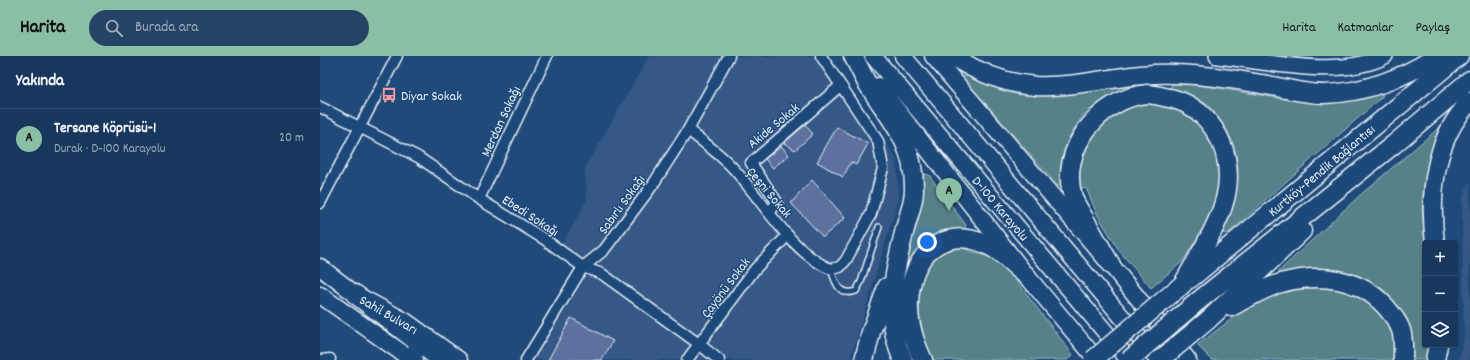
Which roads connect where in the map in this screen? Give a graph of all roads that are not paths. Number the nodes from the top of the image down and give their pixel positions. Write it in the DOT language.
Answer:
graph roads {
  1 [pos="397,56"];
  2 [pos="547,56"];
  3 [pos="729,56"];
  4 [pos="821,56"];
  5 [pos="854,56"];
  6 [pos="872,56"];
  7 [pos="903,56"];
  8 [pos="932,56"];
  9 [pos="952,56"];
  10 [pos="1217,56"];
  11 [pos="1385,56"];
  12 [pos="1437,56"];
  13 [pos="1460,56"];
  14 [pos="1470,80"];
  15 [pos="840,86"];
  16 [pos="1470,102"];
  17 [pos="320,107"];
  18 [pos="361,126"];
  19 [pos="688,130"];
  20 [pos="1393,145"];
  21 [pos="479,199"];
  22 [pos="320,203"];
  23 [pos="770,212"];
  24 [pos="879,227"];
  25 [pos="788,235"];
  26 [pos="1434,240"];
  27 [pos="897,258"];
  28 [pos="1111,265"];
  29 [pos="583,267"];
  30 [pos="320,268"];
  31 [pos="831,269"];
  32 [pos="1026,275"];
  33 [pos="1183,284"];
  34 [pos="355,294"];
  35 [pos="320,295"];
  36 [pos="1208,320"];
  37 [pos="699,344"];
  38 [pos="1437,348"];
  39 [pos="411,359"];
  40 [pos="442,360"];
  41 [pos="459,360"];
  42 [pos="526,360"];
  43 [pos="687,360"];
  44 [pos="719,360"];
  45 [pos="864,360"];
  46 [pos="903,360"];
  47 [pos="923,360"];
  48 [pos="1093,360"];
  49 [pos="1097,360"];
  50 [pos="1129,360"];
  51 [pos="1159,360"];
  52 [pos="1188,360"];
  53 [pos="1403,360"];
  54 [pos="1435,360"];
  1 -- 18 [label="street"];
  2 -- 21 [label="street, Merdan Sokağı"];
  3 -- 19 [label="street, Sabırlı Sokağı"];
  4 -- 15 [label="street"];
  5 -- 27 [label="highway"];
  5 -- 32 [label="highway"];
  6 -- 50 [label="highway, D-100 Karayolu"];
  7 -- 51 [label="highway, D-100 Karayolu"];
  8 -- 28 [label="highway"];
  9 -- 12 [label="highway"];
  10 -- 11 [label="main road"];
  13 -- 33 [label="highway, Kurtköy-Pendik Bağlantısı"];
  14 -- 20 [label="highway, Kurtköy-Pendik Bağlantısı"];
  15 -- 23 [label="street, Akide Sokak"];
  15 -- 31 [label="street"];
  16 -- 26 [label="highway"];
  17 -- 18 [label="street, Ebedi Sokağı"];
  18 -- 21 [label="street, Ebedi Sokağı"];
  18 -- 22 [label="street"];
  19 -- 23 [label="street, Çeşni Sokak"];
  19 -- 29 [label="street, Sabırlı Sokağı"];
  20 -- 36 [label="highway"];
  20 -- 50 [label="highway, Kurtköy-Pendik Bağlantısı, bridge"];
  21 -- 29 [label="street, Ebedi Sokağı"];
  23 -- 25 [label="street, Çeşni Sokak"];
  24 -- 31 [label="lane"];
  25 -- 31 [label="street, Çeşni Sokak"];
  25 -- 37 [label="street, Çayönü Sokak"];
  27 -- 45 [label="highway"];
  27 -- 46 [label="highway"];
  28 -- 33 [label="highway"];
  28 -- 52 [label="highway"];
  29 -- 37 [label="street, Ebedi Sokağı"];
  29 -- 42 [label="street, Sabırlı Sokağı"];
  30 -- 34 [label="highway, Sahil Bulvarı"];
  32 -- 47 [label="highway"];
  32 -- 49 [label="highway"];
  33 -- 48 [label="highway, Kurtköy-Pendik Bağlantısı, bridge"];
  34 -- 40 [label="highway"];
  34 -- 41 [label="highway, Sahil Bulvarı"];
  35 -- 39 [label="highway, Sahil Bulvarı"];
  36 -- 51 [label="highway, bridge"];
  36 -- 53 [label="highway"];
  37 -- 43 [label="street, Çayönü Sokak"];
  37 -- 44 [label="street, Ebedi Sokağı"];
  38 -- 54 [label="highway"];
}
